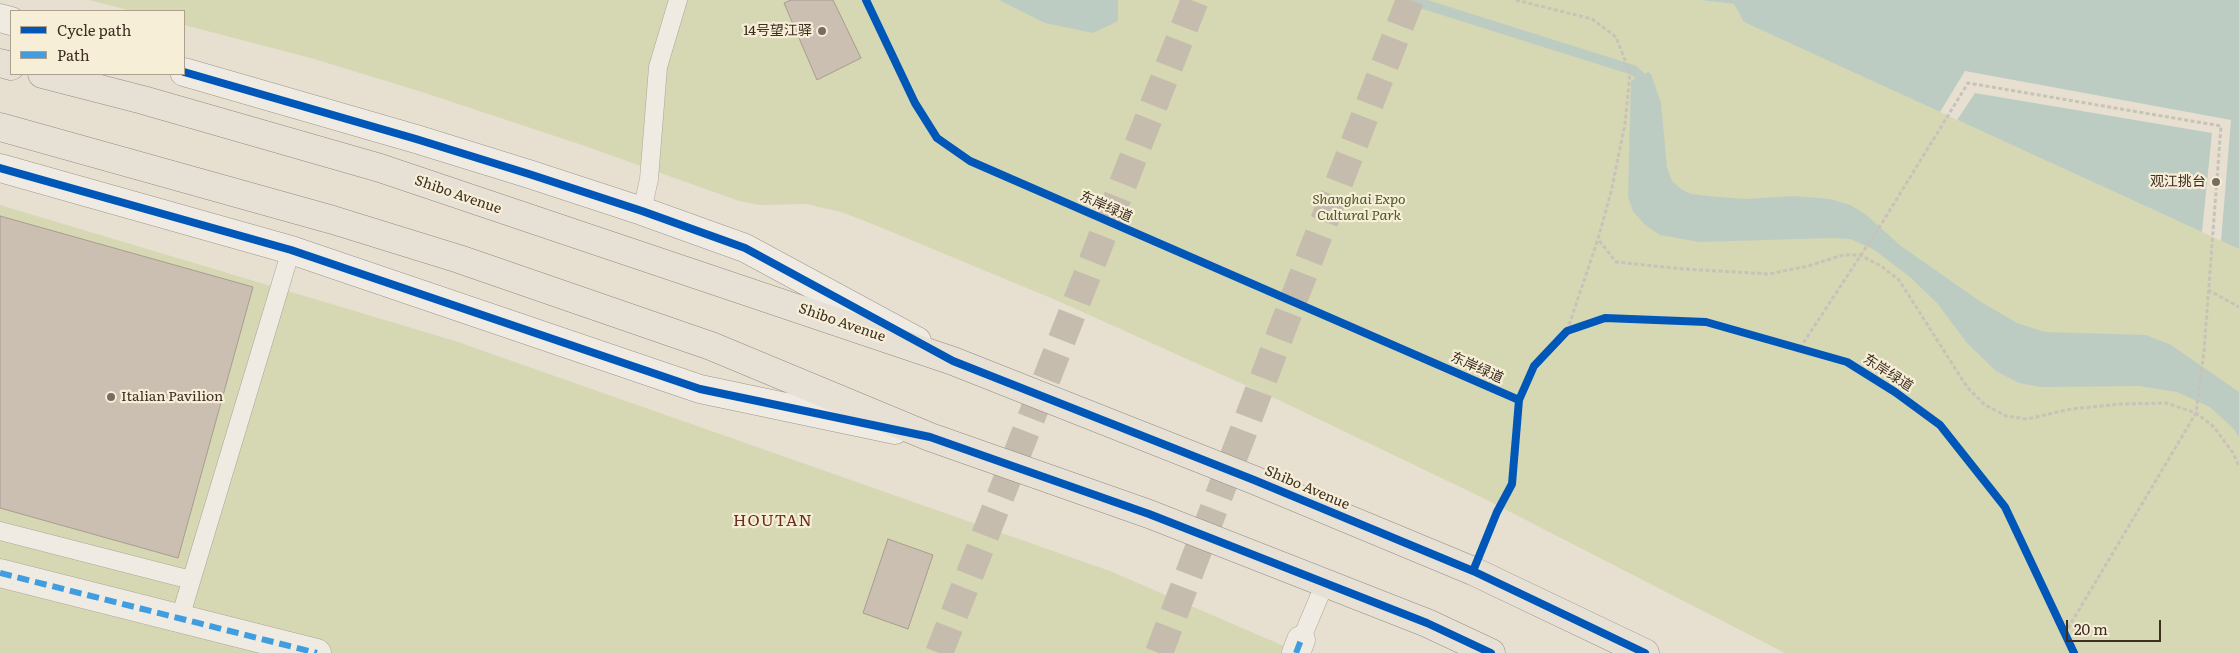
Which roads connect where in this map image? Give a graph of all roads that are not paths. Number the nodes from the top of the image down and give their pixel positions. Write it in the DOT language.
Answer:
graph roads {
  1 [pos="678,0"];
  2 [pos="185,72"];
  3 [pos="46,75"];
  4 [pos="0,127"];
  5 [pos="0,168"];
  6 [pos="642,211"];
  7 [pos="291,250"];
  8 [pos="953,361"];
  9 [pos="930,437"];
  10 [pos="0,531"];
  11 [pos="0,573"];
  12 [pos="191,580"];
  13 [pos="1325,583"];
  14 [pos="180,618"];
  15 [pos="1299,646"];
  16 [pos="317,653"];
  17 [pos="1491,653"];
  18 [pos="1645,653"];
  1 -- 6 [label="lane"];
  2 -- 6 [label="street"];
  3 -- 8 [label="main road, Shibo Avenue"];
  4 -- 9 [label="main road"];
  5 -- 7 [label="street"];
  6 -- 8 [label="street"];
  7 -- 9 [label="street"];
  7 -- 12 [label="lane"];
  8 -- 18 [label="main road, Shibo Avenue"];
  9 -- 13 [label="main road"];
  10 -- 12 [label="lane"];
  11 -- 14 [label="street"];
  12 -- 14 [label="lane"];
  13 -- 15 [label="lane"];
  13 -- 17 [label="main road"];
  14 -- 16 [label="street"];
}
